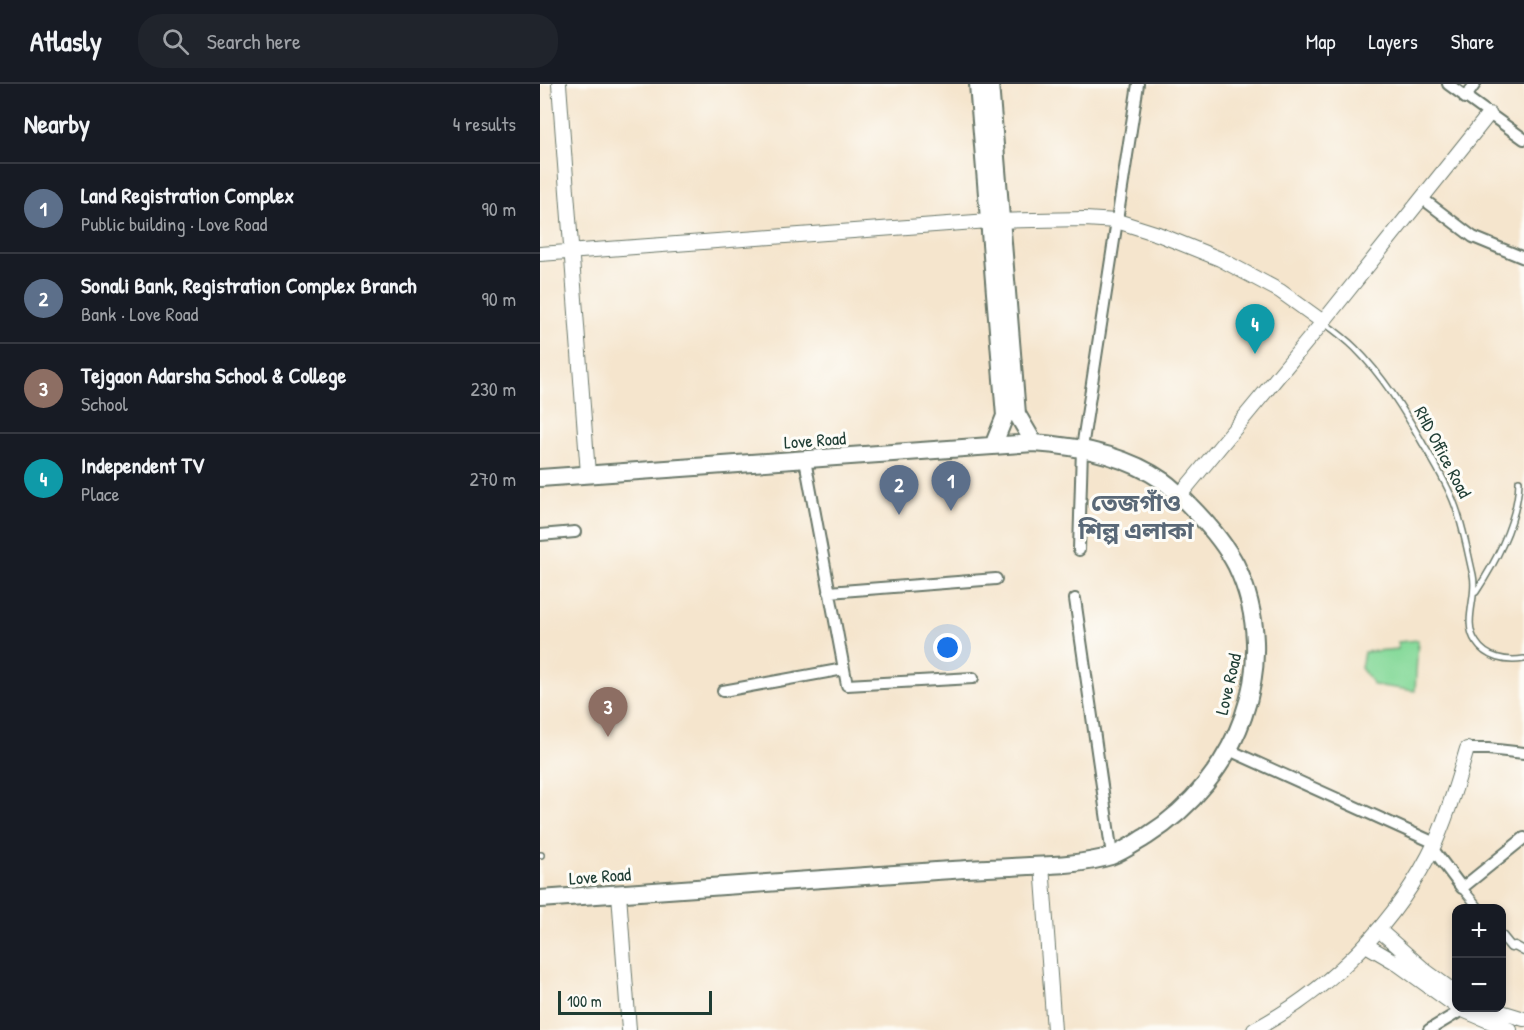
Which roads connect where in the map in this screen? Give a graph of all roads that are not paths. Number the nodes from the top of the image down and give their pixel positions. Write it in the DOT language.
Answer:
graph roads {
  1 [pos="559,84"];
  2 [pos="978,84"];
  3 [pos="990,84"];
  4 [pos="1137,84"];
  5 [pos="1448,84"];
  6 [pos="1476,84"];
  7 [pos="1466,98"];
  8 [pos="1489,114"];
  9 [pos="1524,139"];
  10 [pos="1423,199"];
  11 [pos="996,220"];
  12 [pos="1117,221"];
  13 [pos="571,252"];
  14 [pos="540,254"];
  15 [pos="1524,258"];
  16 [pos="1323,322"];
  17 [pos="1011,415"];
  18 [pos="1034,443"];
  19 [pos="993,446"];
  20 [pos="1082,448"];
  21 [pos="805,460"];
  22 [pos="588,474"];
  23 [pos="540,478"];
  24 [pos="1519,481"];
  25 [pos="1180,495"];
  26 [pos="575,532"];
  27 [pos="540,535"];
  28 [pos="1079,550"];
  29 [pos="996,579"];
  30 [pos="829,592"];
  31 [pos="1475,593"];
  32 [pos="1075,599"];
  33 [pos="1524,659"];
  34 [pos="844,669"];
  35 [pos="973,678"];
  36 [pos="723,691"];
  37 [pos="1467,749"];
  38 [pos="1229,750"];
  39 [pos="1524,753"];
  40 [pos="1524,838"];
  41 [pos="1433,845"];
  42 [pos="1112,855"];
  43 [pos="1042,866"];
  44 [pos="1462,888"];
  45 [pos="619,894"];
  46 [pos="540,899"];
  47 [pos="1475,904"];
  48 [pos="1379,930"];
  49 [pos="1506,942"];
  50 [pos="1366,945"];
  51 [pos="1524,951"];
  52 [pos="1395,962"];
  53 [pos="1347,963"];
  54 [pos="1452,990"];
  55 [pos="1452,1003"];
  56 [pos="1454,1012"];
  57 [pos="1468,1012"];
  58 [pos="1517,1014"];
  59 [pos="1524,1019"];
  60 [pos="629,1030"];
  61 [pos="1054,1030"];
  62 [pos="1254,1030"];
  63 [pos="1429,1030"];
  64 [pos="1510,1030"];
  1 -- 13 [label="street"];
  2 -- 11 [label="main road"];
  3 -- 11 [label="main road"];
  4 -- 12 [label="street"];
  5 -- 7 [label="street"];
  6 -- 7 [label="street"];
  7 -- 8 [label="street"];
  8 -- 9 [label="street"];
  8 -- 10 [label="street"];
  10 -- 15 [label="street"];
  10 -- 16 [label="street"];
  11 -- 12 [label="street"];
  11 -- 13 [label="street"];
  11 -- 17 [label="main road"];
  12 -- 16 [label="street"];
  12 -- 20 [label="street"];
  13 -- 14 [label="street"];
  13 -- 22 [label="street"];
  16 -- 25 [label="street"];
  16 -- 31 [label="lane, RHD Office Road"];
  17 -- 18 [label="main road"];
  17 -- 19 [label="main road"];
  18 -- 19 [label="main road, Love Road"];
  18 -- 20 [label="main road, Love Road"];
  19 -- 21 [label="main road, Love Road"];
  20 -- 25 [label="main road, Love Road"];
  20 -- 28 [label="street"];
  21 -- 22 [label="main road, Love Road"];
  21 -- 30 [label="street"];
  22 -- 23 [label="main road, Love Road"];
  24 -- 31 [label="lane"];
  25 -- 38 [label="main road, Love Road"];
  26 -- 27 [label="street"];
  29 -- 30 [label="street"];
  30 -- 34 [label="street"];
  31 -- 33 [label="lane, RHD Office Road"];
  32 -- 42 [label="street"];
  34 -- 35 [label="street"];
  34 -- 36 [label="street"];
  37 -- 39 [label="street"];
  37 -- 41 [label="street"];
  38 -- 41 [label="street"];
  38 -- 42 [label="main road, Love Road"];
  40 -- 44 [label="street"];
  41 -- 44 [label="street"];
  41 -- 48 [label="street"];
  42 -- 43 [label="main road, Love Road"];
  43 -- 45 [label="main road, Love Road"];
  43 -- 61 [label="street"];
  44 -- 47 [label="street"];
  45 -- 46 [label="main road, Love Road"];
  45 -- 60 [label="street"];
  48 -- 50 [label="street"];
  48 -- 54 [label="street"];
  49 -- 51 [label="street"];
  50 -- 52 [label="street"];
  50 -- 53 [label="street"];
  52 -- 53 [label="street"];
  52 -- 55 [label="street"];
  53 -- 62 [label="street"];
  56 -- 63 [label="street"];
  57 -- 64 [label="street"];
  58 -- 59 [label="street"];
}
